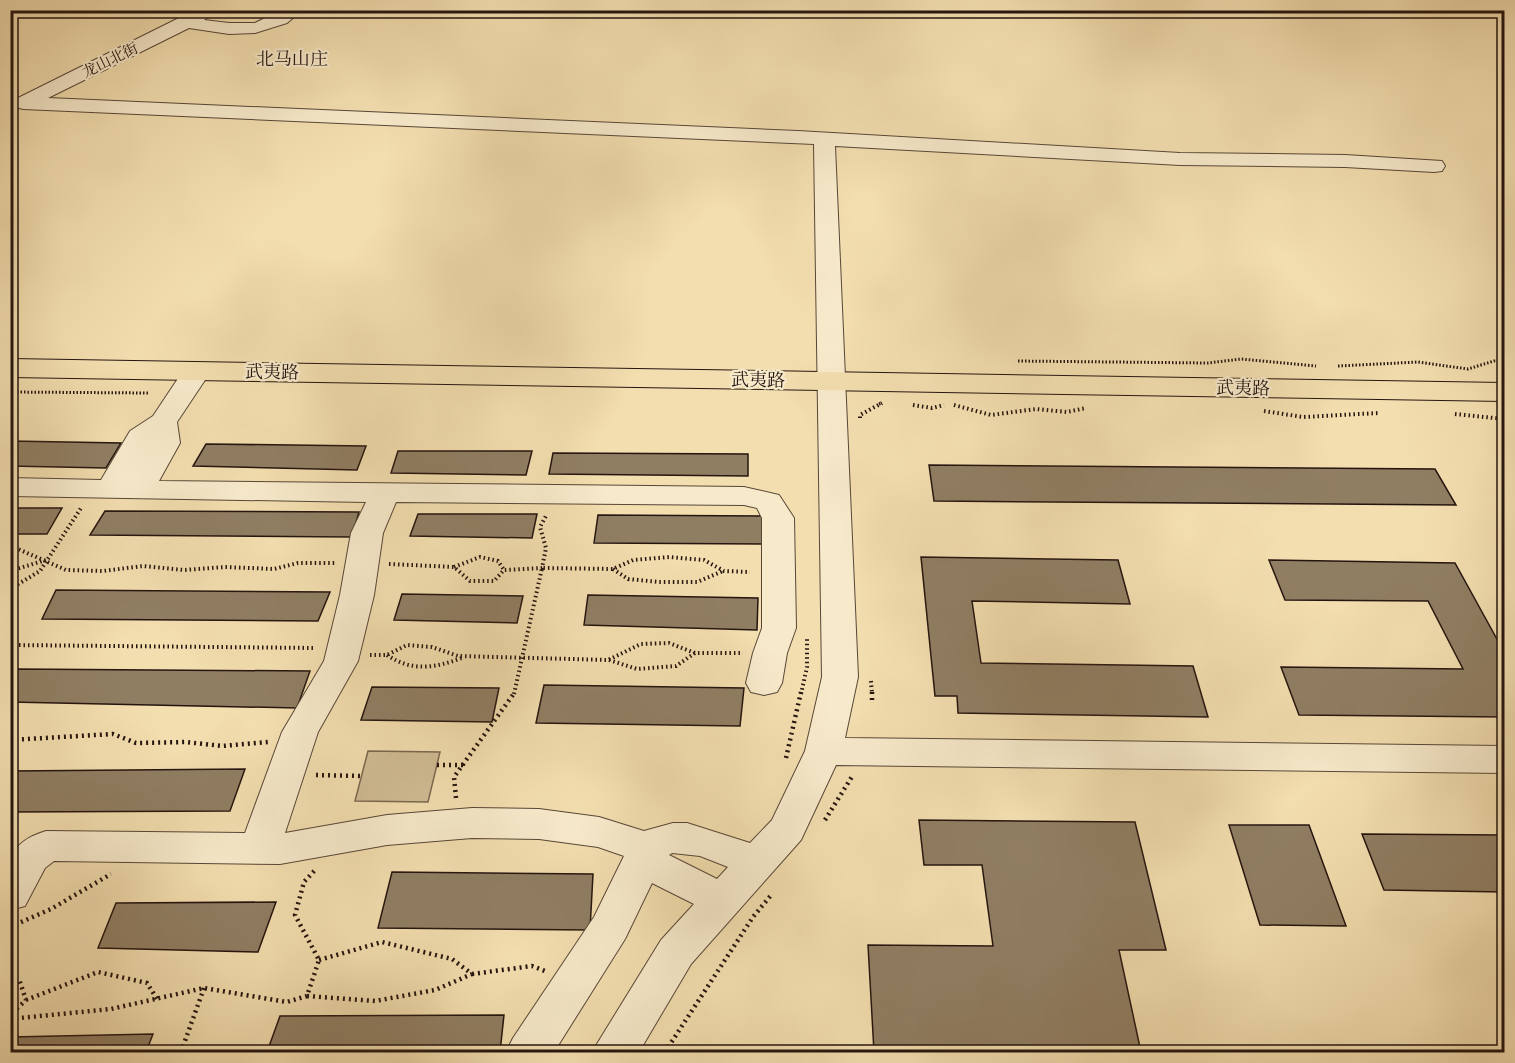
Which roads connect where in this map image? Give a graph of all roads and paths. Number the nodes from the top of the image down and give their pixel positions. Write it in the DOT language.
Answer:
graph roads {
  1 [pos="210,10"];
  2 [pos="294,10"];
  3 [pos="187,22"];
  4 [pos="17,106"];
  5 [pos="824,139"];
  6 [pos="1434,166"];
  7 [pos="1017,361"];
  8 [pos="1504,362"];
  9 [pos="1324,367"];
  10 [pos="1336,367"];
  11 [pos="10,368"];
  12 [pos="196,371"];
  13 [pos="831,381"];
  14 [pos="1504,392"];
  15 [pos="892,403"];
  16 [pos="910,405"];
  17 [pos="1093,406"];
  18 [pos="1260,410"];
  19 [pos="1389,411"];
  20 [pos="1454,414"];
  21 [pos="1504,419"];
  22 [pos="861,426"];
  23 [pos="10,487"];
  24 [pos="117,489"];
  25 [pos="385,493"];
  26 [pos="535,495"];
  27 [pos="10,549"];
  28 [pos="47,560"];
  29 [pos="362,563"];
  30 [pos="454,567"];
  31 [pos="542,568"];
  32 [pos="613,569"];
  33 [pos="504,570"];
  34 [pos="10,571"];
  35 [pos="724,571"];
  36 [pos="778,572"];
  37 [pos="10,589"];
  38 [pos="808,633"];
  39 [pos="10,645"];
  40 [pos="343,652"];
  41 [pos="695,653"];
  42 [pos="387,655"];
  43 [pos="465,656"];
  44 [pos="523,658"];
  45 [pos="608,660"];
  46 [pos="767,668"];
  47 [pos="871,677"];
  48 [pos="872,701"];
  49 [pos="10,740"];
  50 [pos="297,740"];
  51 [pos="1504,759"];
  52 [pos="840,760"];
  53 [pos="784,763"];
  54 [pos="437,765"];
  55 [pos="464,765"];
  56 [pos="285,774"];
  57 [pos="362,776"];
  58 [pos="459,824"];
  59 [pos="821,827"];
  60 [pos="330,840"];
  61 [pos="147,848"];
  62 [pos="259,850"];
  63 [pos="645,854"];
  64 [pos="765,877"];
  65 [pos="10,894"];
  66 [pos="723,900"];
  67 [pos="10,927"];
  68 [pos="319,960"];
  69 [pos="472,974"];
  70 [pos="10,977"];
  71 [pos="574,982"];
  72 [pos="204,988"];
  73 [pos="307,996"];
  74 [pos="157,999"];
  75 [pos="26,1000"];
  76 [pos="10,1017"];
  77 [pos="181,1053"];
  78 [pos="529,1053"];
  79 [pos="615,1053"];
  80 [pos="665,1053"];
  1 -- 3 [label="street, 龙山北街"];
  2 -- 3 [label="street"];
  3 -- 4 [label="street, 龙山北街"];
  4 -- 5 [label="street"];
  5 -- 6 [label="street"];
  5 -- 13 [label="street"];
  7 -- 9 [label="path"];
  8 -- 10 [label="path"];
  11 -- 12 [label="main road, 武夷路"];
  12 -- 13 [label="main road, 武夷路"];
  12 -- 24 [label="street"];
  13 -- 14 [label="main road, 武夷路"];
  13 -- 52 [label="street"];
  15 -- 22 [label="path"];
  16 -- 17 [label="path"];
  18 -- 19 [label="path"];
  20 -- 21 [label="path"];
  23 -- 24 [label="street"];
  24 -- 25 [label="street"];
  24 -- 28 [label="path"];
  25 -- 26 [label="street"];
  25 -- 29 [label="street"];
  26 -- 31 [label="path"];
  26 -- 36 [label="street"];
  27 -- 28 [label="path"];
  28 -- 29 [label="path"];
  28 -- 34 [label="path"];
  28 -- 37 [label="path"];
  29 -- 30 [label="path"];
  29 -- 40 [label="street"];
  30 -- 33 [label="path"];
  30 -- 33 [label="path"];
  31 -- 32 [label="path"];
  31 -- 33 [label="path"];
  31 -- 44 [label="path"];
  32 -- 35 [label="path"];
  32 -- 35 [label="path"];
  35 -- 36 [label="path"];
  36 -- 46 [label="street"];
  38 -- 53 [label="path"];
  39 -- 40 [label="path"];
  40 -- 42 [label="path"];
  40 -- 50 [label="street"];
  41 -- 45 [label="path"];
  41 -- 45 [label="path"];
  41 -- 46 [label="path"];
  42 -- 43 [label="path"];
  42 -- 43 [label="path"];
  43 -- 44 [label="path"];
  44 -- 45 [label="path"];
  44 -- 55 [label="path"];
  47 -- 48 [label="path"];
  49 -- 50 [label="path"];
  50 -- 56 [label="street"];
  51 -- 52 [label="street"];
  52 -- 59 [label="path"];
  52 -- 64 [label="street"];
  54 -- 55 [label="path"];
  55 -- 58 [label="path"];
  56 -- 57 [label="path"];
  56 -- 62 [label="street"];
  58 -- 60 [label="street"];
  58 -- 63 [label="street"];
  60 -- 62 [label="street"];
  60 -- 68 [label="path"];
  61 -- 62 [label="street"];
  61 -- 65 [label="street"];
  61 -- 67 [label="path"];
  63 -- 64 [label="street"];
  63 -- 66 [label="street"];
  63 -- 71 [label="street"];
  64 -- 66 [label="street"];
  64 -- 80 [label="path"];
  66 -- 79 [label="street"];
  68 -- 69 [label="path"];
  68 -- 73 [label="path"];
  69 -- 71 [label="path"];
  69 -- 73 [label="path"];
  70 -- 75 [label="path"];
  71 -- 78 [label="street"];
  72 -- 73 [label="path"];
  72 -- 74 [label="path"];
  72 -- 77 [label="path"];
  74 -- 75 [label="path"];
  74 -- 76 [label="path"];
  75 -- 76 [label="path"];
}
